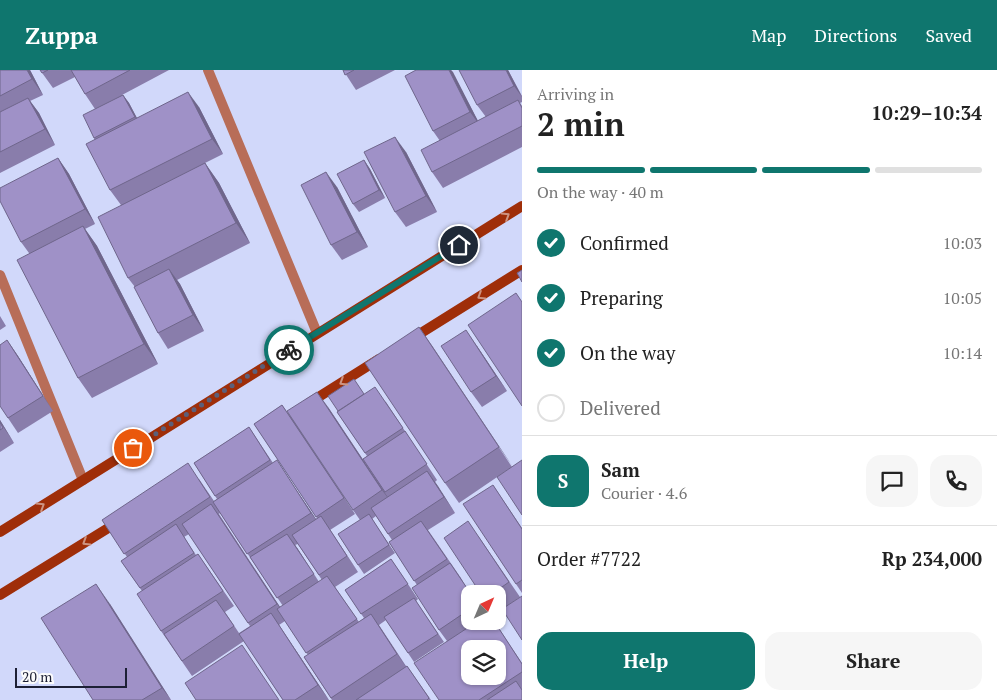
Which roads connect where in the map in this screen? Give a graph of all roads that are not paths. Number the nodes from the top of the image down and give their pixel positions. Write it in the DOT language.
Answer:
graph roads {
  1 [pos="208,70"];
  2 [pos="522,206"];
  3 [pos="522,270"];
  4 [pos="0,275"];
  5 [pos="317,333"];
  6 [pos="404,344"];
  7 [pos="387,354"];
  8 [pos="303,406"];
  9 [pos="83,480"];
  10 [pos="126,517"];
  11 [pos="0,532"];
  12 [pos="0,595"];
  1 -- 5 [label="street"];
  5 -- 2 [label="main road, one-way"];
  3 -- 6 [label="main road, one-way"];
  4 -- 9 [label="street"];
  5 -- 9 [label="main road"];
  7 -- 8 [label="main road, one-way"];
  11 -- 9 [label="main road, one-way"];
  10 -- 12 [label="main road, one-way"];
}
